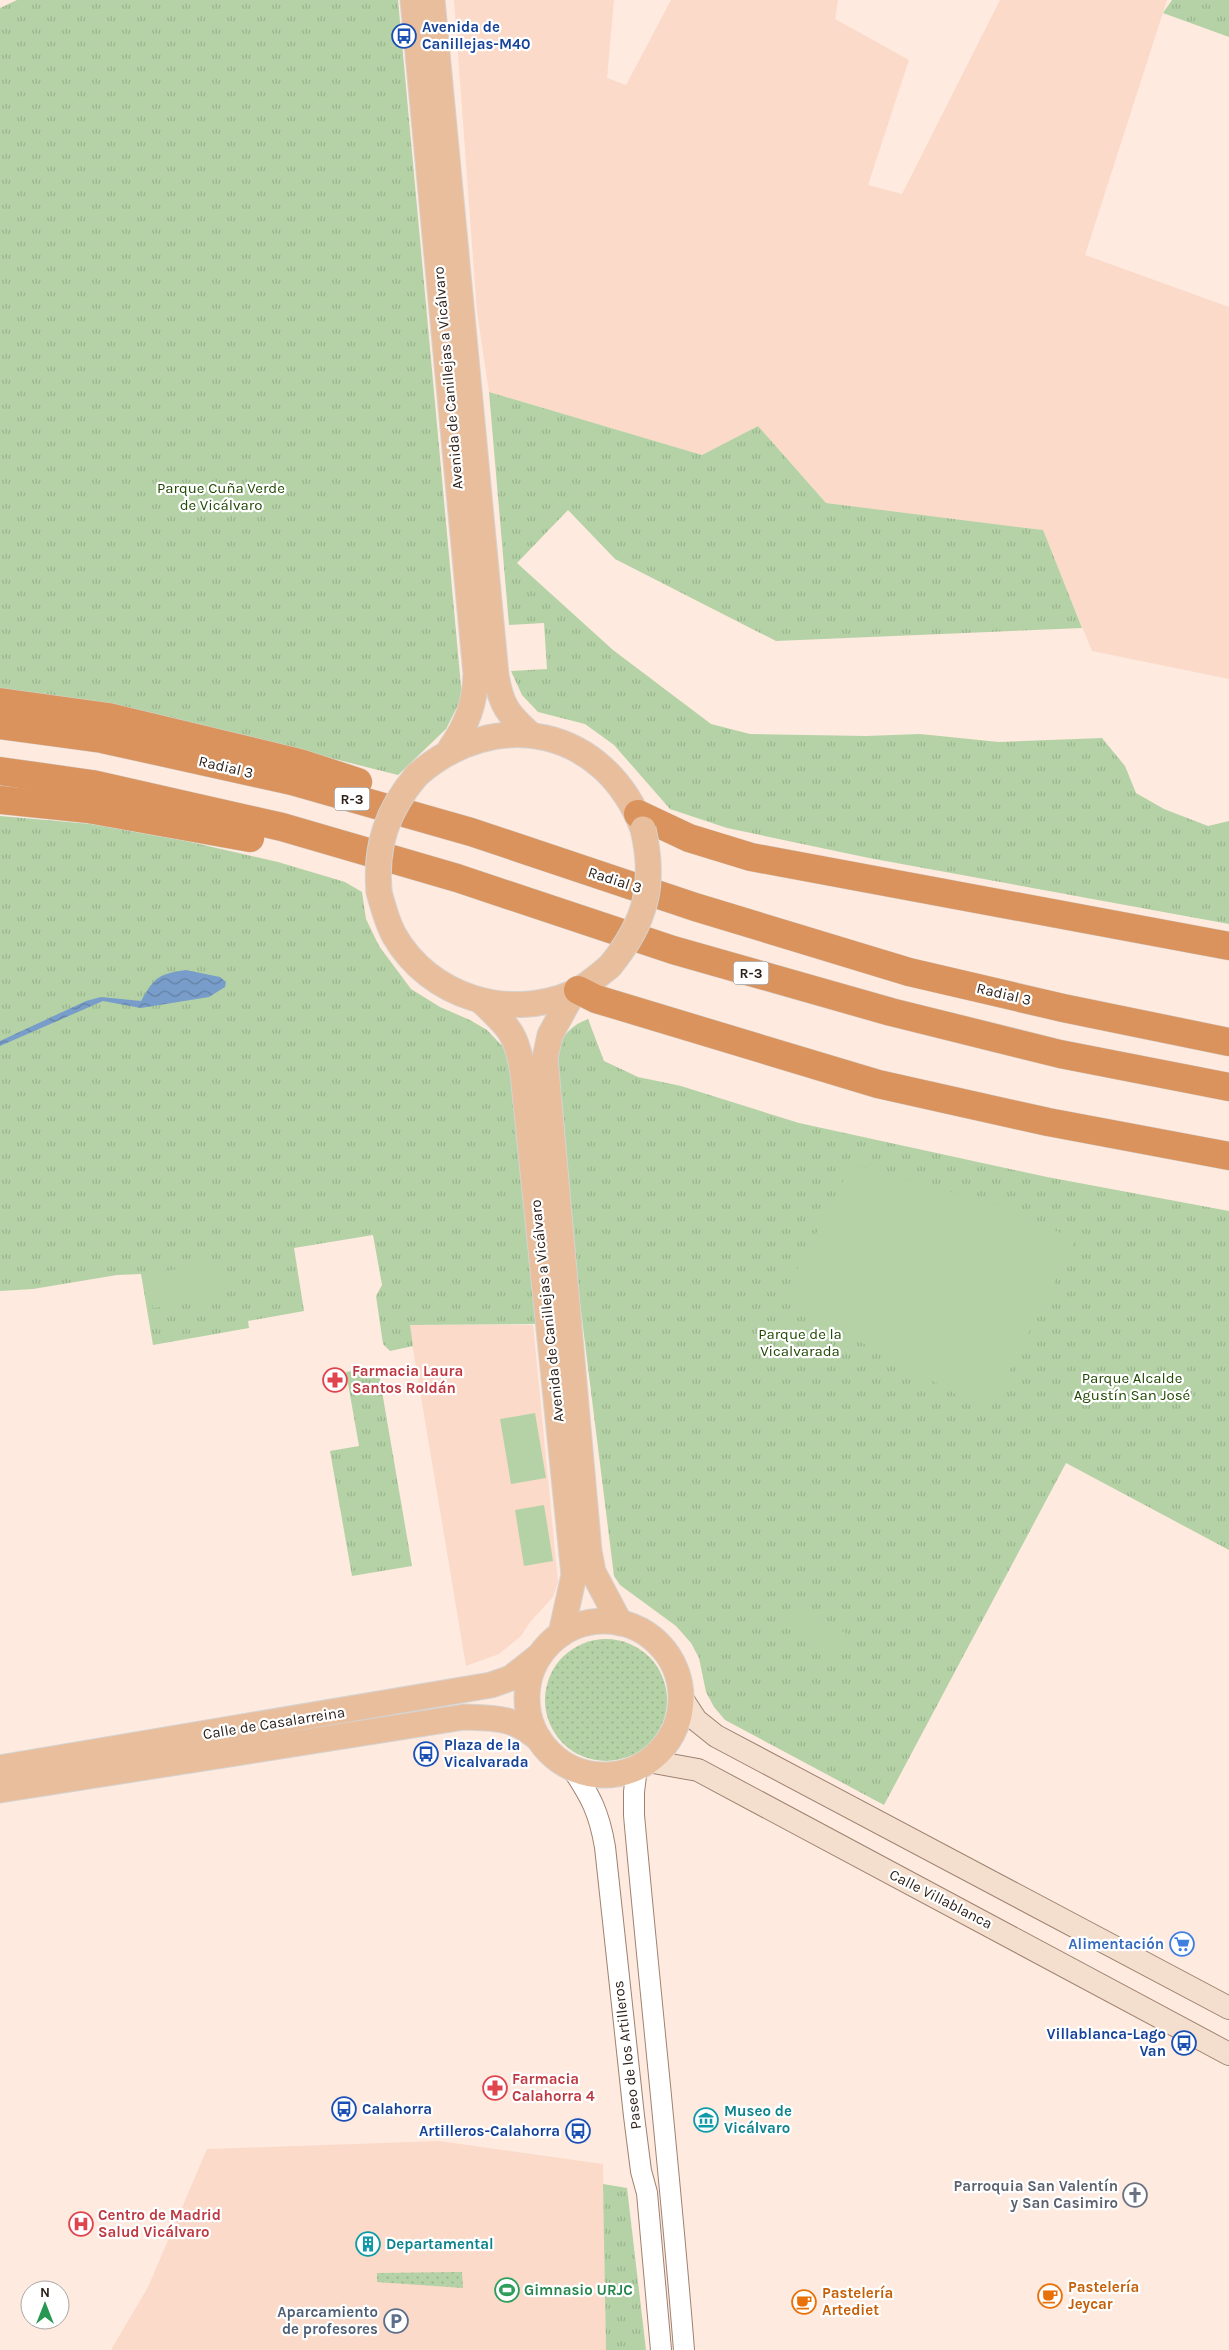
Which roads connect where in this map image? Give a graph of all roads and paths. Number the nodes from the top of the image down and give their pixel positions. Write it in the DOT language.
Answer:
graph roads {
  1 [pos="413,0"];
  2 [pos="432,0"];
  3 [pos="0,702"];
  4 [pos="0,725"];
  5 [pos="531,735"];
  6 [pos="450,750"];
  7 [pos="0,771"];
  8 [pos="0,800"];
  9 [pos="641,821"];
  10 [pos="695,907"];
  11 [pos="1229,946"];
  12 [pos="673,950"];
  13 [pos="576,991"];
  14 [pos="481,1002"];
  15 [pos="1229,1042"];
  16 [pos="1229,1087"];
  17 [pos="1229,1156"];
  18 [pos="620,1623"];
  19 [pos="561,1634"];
  20 [pos="540,1655"];
  21 [pos="681,1697"];
  22 [pos="539,1739"];
  23 [pos="642,1764"];
  24 [pos="571,1767"];
  25 [pos="0,1768"];
  26 [pos="0,1790"];
  27 [pos="1229,2008"];
  28 [pos="1229,2054"];
  29 [pos="634,2116"];
  30 [pos="661,2116"];
  31 [pos="647,2193"];
  32 [pos="670,2195"];
  33 [pos="661,2350"];
  34 [pos="684,2350"];
  1 -- 6 [label="main road, Avenida de Canillejas a Vicálvaro"];
  2 -- 5 [label="main road, Avenida de Canillejas a Vicálvaro"];
  3 -- 10 [label="highway"];
  4 -- 10 [label="highway, Radial 3 / R-3"];
  5 -- 6 [label="main road"];
  5 -- 9 [label="main road"];
  6 -- 14 [label="main road, bridge"];
  7 -- 12 [label="highway, R-3"];
  8 -- 12 [label="highway, R-3"];
  9 -- 11 [label="highway"];
  9 -- 13 [label="main road, bridge"];
  10 -- 15 [label="highway, Radial 3 / R-3"];
  12 -- 16 [label="highway, R-3"];
  13 -- 14 [label="main road"];
  13 -- 17 [label="highway"];
  13 -- 18 [label="main road, Avenida de Canillejas a Vicálvaro"];
  14 -- 19 [label="main road, Avenida de Canillejas a Vicálvaro"];
  18 -- 19 [label="main road"];
  18 -- 21 [label="main road"];
  19 -- 20 [label="main road"];
  20 -- 22 [label="main road"];
  20 -- 25 [label="main road, Calle de Casalarreina"];
  21 -- 23 [label="main road"];
  21 -- 27 [label="main road"];
  22 -- 24 [label="main road"];
  22 -- 26 [label="main road, Calle de Casalarreina"];
  23 -- 24 [label="main road"];
  23 -- 28 [label="main road, Calle Villablanca"];
  23 -- 30 [label="street, Paseo de los Artilleros"];
  24 -- 29 [label="street, Paseo de los Artilleros"];
  29 -- 30 [label="street"];
  29 -- 31 [label="street, Paseo de los Artilleros"];
  30 -- 32 [label="street, Paseo de los Artilleros"];
  31 -- 32 [label="street"];
  31 -- 33 [label="street, Paseo de los Artilleros"];
  32 -- 34 [label="street, Paseo de los Artilleros"];
}
